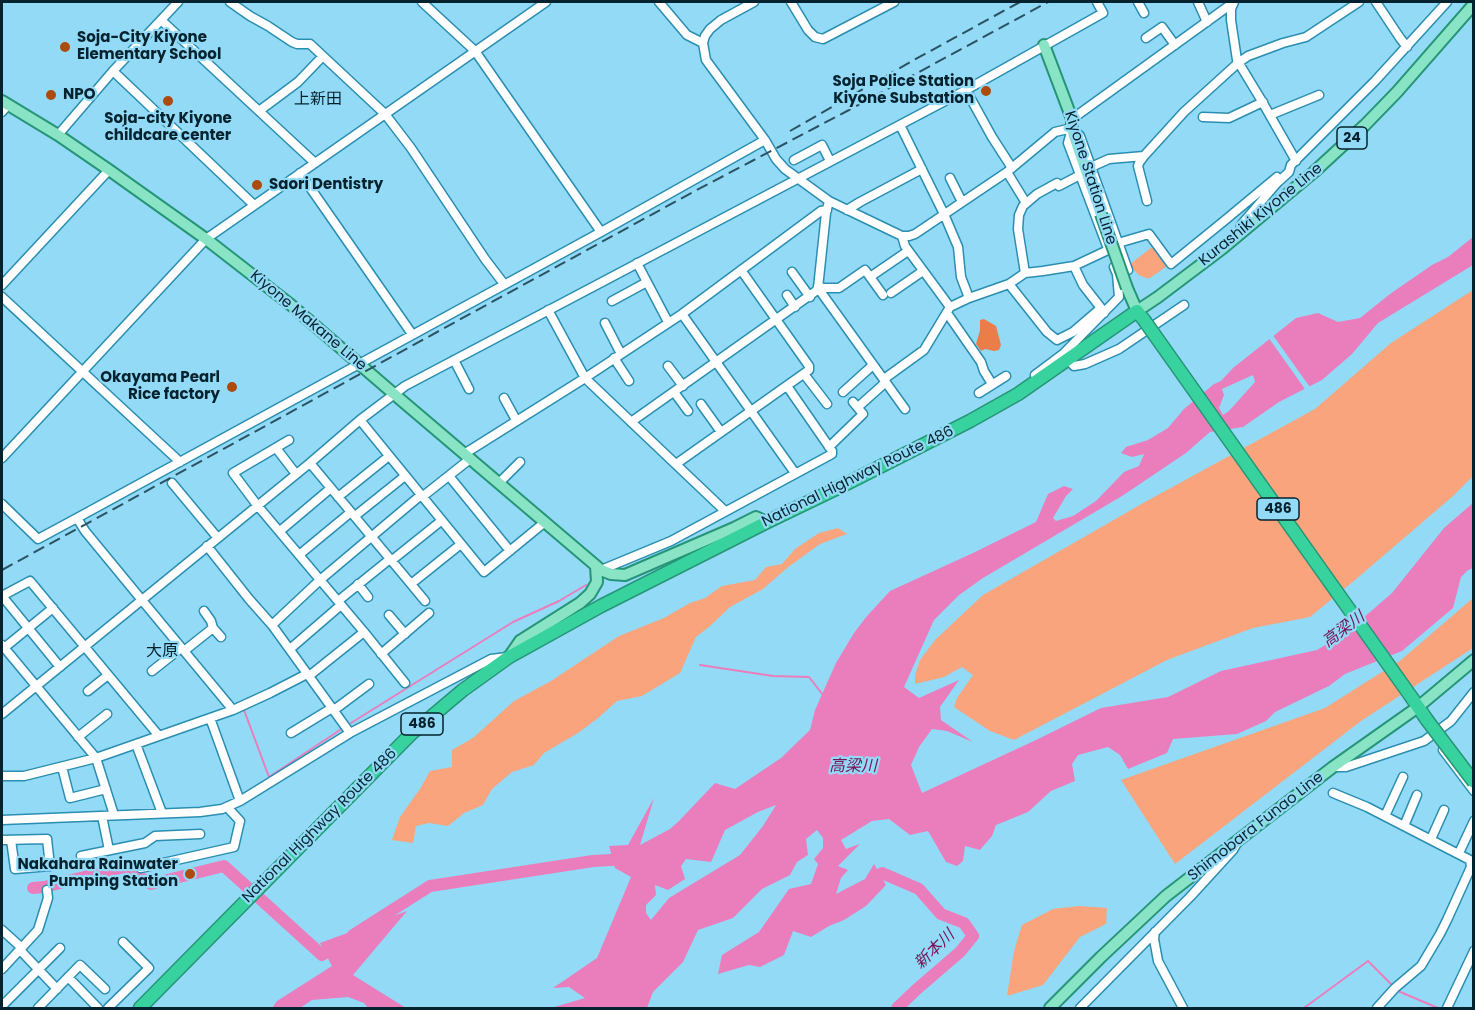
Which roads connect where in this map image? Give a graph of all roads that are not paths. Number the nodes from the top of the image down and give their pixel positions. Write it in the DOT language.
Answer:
graph roads {
  1 [pos="176,2"];
  2 [pos="230,2"];
  3 [pos="422,2"];
  4 [pos="546,2"];
  5 [pos="659,2"];
  6 [pos="754,2"];
  7 [pos="791,2"];
  8 [pos="894,2"];
  9 [pos="1097,2"];
  10 [pos="1138,2"];
  11 [pos="1198,2"];
  12 [pos="1376,2"];
  13 [pos="1447,2"];
  14 [pos="1233,3"];
  15 [pos="1355,3"];
  16 [pos="1473,4"];
  17 [pos="1144,13"];
  18 [pos="160,20"];
  19 [pos="1207,22"];
  20 [pos="1146,38"];
  21 [pos="704,43"];
  22 [pos="1044,45"];
  23 [pos="1174,45"];
  24 [pos="1407,47"];
  25 [pos="474,51"];
  26 [pos="323,56"];
  27 [pos="1238,63"];
  28 [pos="113,71"];
  29 [pos="966,90"];
  30 [pos="1319,95"];
  31 [pos="1263,102"];
  32 [pos="4,106"];
  33 [pos="259,111"];
  34 [pos="385,114"];
  35 [pos="1270,115"];
  36 [pos="1203,117"];
  37 [pos="1072,124"];
  38 [pos="900,125"];
  39 [pos="58,135"];
  40 [pos="765,140"];
  41 [pos="1144,156"];
  42 [pos="794,160"];
  43 [pos="830,161"];
  44 [pos="315,163"];
  45 [pos="1293,163"];
  46 [pos="1091,167"];
  47 [pos="922,169"];
  48 [pos="109,170"];
  49 [pos="1010,170"];
  50 [pos="300,173"];
  51 [pos="1080,175"];
  52 [pos="950,178"];
  53 [pos="797,179"];
  54 [pos="1147,201"];
  55 [pos="962,202"];
  56 [pos="1026,203"];
  57 [pos="254,205"];
  58 [pos="828,206"];
  59 [pos="847,210"];
  60 [pos="944,214"];
  61 [pos="601,232"];
  62 [pos="1240,234"];
  63 [pos="902,236"];
  64 [pos="206,239"];
  65 [pos="1118,243"];
  66 [pos="908,250"];
  67 [pos="1108,250"];
  68 [pos="637,263"];
  69 [pos="1074,266"];
  70 [pos="741,270"];
  71 [pos="923,271"];
  72 [pos="792,272"];
  73 [pos="1024,273"];
  74 [pos="1117,274"];
  75 [pos="870,277"];
  76 [pos="647,282"];
  77 [pos="504,284"];
  78 [pos="1009,284"];
  79 [pos="2,285"];
  80 [pos="818,287"];
  81 [pos="787,296"];
  82 [pos="2,297"];
  83 [pos="810,297"];
  84 [pos="969,298"];
  85 [pos="612,301"];
  86 [pos="1184,305"];
  87 [pos="795,307"];
  88 [pos="548,310"];
  89 [pos="948,310"];
  90 [pos="1102,310"];
  91 [pos="682,314"];
  92 [pos="1141,315"];
  93 [pos="776,320"];
  94 [pos="668,322"];
  95 [pos="605,323"];
  96 [pos="412,334"];
  97 [pos="618,356"];
  98 [pos="454,360"];
  99 [pos="1068,360"];
  100 [pos="716,362"];
  101 [pos="360,364"];
  102 [pos="873,364"];
  103 [pos="668,366"];
  104 [pos="81,371"];
  105 [pos="804,374"];
  106 [pos="1006,376"];
  107 [pos="585,378"];
  108 [pos="629,381"];
  109 [pos="885,381"];
  110 [pos="992,384"];
  111 [pos="682,386"];
  112 [pos="787,386"];
  113 [pos="469,389"];
  114 [pos="674,392"];
  115 [pos="843,392"];
  116 [pos="979,393"];
  117 [pos="394,394"];
  118 [pos="1018,394"];
  119 [pos="504,398"];
  120 [pos="701,404"];
  121 [pos="826,404"];
  122 [pos="905,409"];
  123 [pos="688,411"];
  124 [pos="751,411"];
  125 [pos="360,420"];
  126 [pos="516,420"];
  127 [pos="631,422"];
  128 [pos="721,432"];
  129 [pos="289,440"];
  130 [pos="276,447"];
  131 [pos="829,447"];
  132 [pos="389,456"];
  133 [pos="467,456"];
  134 [pos="2,458"];
  135 [pos="180,462"];
  136 [pos="310,462"];
  137 [pos="520,462"];
  138 [pos="676,464"];
  139 [pos="795,473"];
  140 [pos="296,474"];
  141 [pos="405,476"];
  142 [pos="449,476"];
  143 [pos="172,483"];
  144 [pos="500,483"];
  145 [pos="331,488"];
  146 [pos="421,496"];
  147 [pos="338,497"];
  148 [pos="2,504"];
  149 [pos="257,505"];
  150 [pos="725,512"];
  151 [pos="353,514"];
  152 [pos="76,518"];
  153 [pos="441,521"];
  154 [pos="545,522"];
  155 [pos="767,522"];
  156 [pos="279,531"];
  157 [pos="371,536"];
  158 [pos="217,537"];
  159 [pos="461,544"];
  160 [pos="207,546"];
  161 [pos="510,551"];
  162 [pos="300,555"];
  163 [pos="390,560"];
  164 [pos="599,568"];
  165 [pos="625,574"];
  166 [pos="320,580"];
  167 [pos="358,584"];
  168 [pos="411,584"];
  169 [pos="594,590"];
  170 [pos="2,596"];
  171 [pos="369,597"];
  172 [pos="141,599"];
  173 [pos="424,601"];
  174 [pos="339,603"];
  175 [pos="53,608"];
  176 [pos="204,611"];
  177 [pos="429,613"];
  178 [pos="389,615"];
  179 [pos="272,625"];
  180 [pos="28,628"];
  181 [pos="213,628"];
  182 [pos="364,632"];
  183 [pos="405,634"];
  184 [pos="221,637"];
  185 [pos="520,641"];
  186 [pos="3,646"];
  187 [pos="85,646"];
  188 [pos="183,650"];
  189 [pos="290,650"];
  190 [pos="381,654"];
  191 [pos="509,657"];
  192 [pos="491,659"];
  193 [pos="1473,660"];
  194 [pos="60,667"];
  195 [pos="152,671"];
  196 [pos="108,675"];
  197 [pos="308,675"];
  198 [pos="405,683"];
  199 [pos="369,684"];
  200 [pos="36,686"];
  201 [pos="88,691"];
  202 [pos="1473,692"];
  203 [pos="2,699"];
  204 [pos="1415,702"];
  205 [pos="333,709"];
  206 [pos="233,710"];
  207 [pos="5,711"];
  208 [pos="107,714"];
  209 [pos="211,720"];
  210 [pos="350,732"];
  211 [pos="291,733"];
  212 [pos="159,736"];
  213 [pos="1432,736"];
  214 [pos="78,737"];
  215 [pos="137,746"];
  216 [pos="96,760"];
  217 [pos="1333,767"];
  218 [pos="62,769"];
  219 [pos="2,776"];
  220 [pos="1403,777"];
  221 [pos="1473,782"];
  222 [pos="106,789"];
  223 [pos="1473,791"];
  224 [pos="1334,793"];
  225 [pos="1418,795"];
  226 [pos="240,801"];
  227 [pos="227,807"];
  228 [pos="1444,810"];
  229 [pos="162,813"];
  230 [pos="114,815"];
  231 [pos="102,816"];
  232 [pos="1385,816"];
  233 [pos="2,820"];
  234 [pos="1473,821"];
  235 [pos="1404,826"];
  236 [pos="200,834"];
  237 [pos="1431,839"];
  238 [pos="6,840"];
  239 [pos="1238,840"];
  240 [pos="109,850"];
  241 [pos="1459,853"];
  242 [pos="81,856"];
  243 [pos="141,868"];
  244 [pos="47,890"];
  245 [pos="2,930"];
  246 [pos="1155,931"];
  247 [pos="123,942"];
  248 [pos="60,948"];
  249 [pos="21,949"];
  250 [pos="1473,951"];
  251 [pos="2,969"];
  252 [pos="38,970"];
  253 [pos="68,977"];
  254 [pos="57,989"];
  255 [pos="105,989"];
  256 [pos="45,1001"];
  257 [pos="2,1006"];
  258 [pos="38,1008"];
  259 [pos="53,1008"];
  260 [pos="98,1008"];
  261 [pos="108,1008"];
  262 [pos="140,1008"];
  263 [pos="1050,1008"];
  264 [pos="1080,1008"];
  265 [pos="1183,1008"];
  266 [pos="1377,1008"];
  267 [pos="1447,1008"];
  1 -- 18 [label="street"];
  2 -- 26 [label="street"];
  3 -- 25 [label="street"];
  4 -- 25 [label="street"];
  5 -- 21 [label="street"];
  6 -- 21 [label="street"];
  7 -- 8 [label="street"];
  9 -- 22 [label="street"];
  10 -- 17 [label="street"];
  11 -- 19 [label="street"];
  12 -- 24 [label="street"];
  13 -- 24 [label="street"];
  14 -- 19 [label="street"];
  14 -- 27 [label="street"];
  15 -- 27 [label="street"];
  16 -- 62 [label="main road, Kurashiki Kiyone Line / 24"];
  18 -- 28 [label="street"];
  18 -- 33 [label="street"];
  19 -- 23 [label="street"];
  20 -- 23 [label="street"];
  21 -- 40 [label="street"];
  22 -- 29 [label="street"];
  22 -- 37 [label="main road, Kiyone Station Line"];
  23 -- 37 [label="street"];
  24 -- 45 [label="street"];
  25 -- 34 [label="street"];
  25 -- 61 [label="street"];
  26 -- 33 [label="street"];
  26 -- 34 [label="street"];
  27 -- 31 [label="street"];
  27 -- 41 [label="street"];
  28 -- 39 [label="street"];
  28 -- 57 [label="street"];
  29 -- 38 [label="street"];
  29 -- 49 [label="street"];
  30 -- 35 [label="street"];
  31 -- 35 [label="street"];
  31 -- 36 [label="street"];
  32 -- 39 [label="main road, Kiyone Makane Line"];
  33 -- 44 [label="street"];
  34 -- 44 [label="street"];
  34 -- 77 [label="street"];
  35 -- 45 [label="street"];
  37 -- 46 [label="street"];
  37 -- 49 [label="street"];
  37 -- 51 [label="street"];
  37 -- 92 [label="main road, Kiyone Station Line, bridge"];
  38 -- 43 [label="street"];
  38 -- 47 [label="street"];
  39 -- 48 [label="main road, Kiyone Makane Line"];
  40 -- 53 [label="street"];
  40 -- 61 [label="street"];
  41 -- 46 [label="street"];
  41 -- 54 [label="street"];
  42 -- 43 [label="street"];
  43 -- 53 [label="street"];
  44 -- 50 [label="street"];
  45 -- 62 [label="street"];
  45 -- 65 [label="street"];
  46 -- 65 [label="street"];
  47 -- 59 [label="street"];
  47 -- 60 [label="street"];
  48 -- 64 [label="main road, Kiyone Makane Line"];
  48 -- 79 [label="street"];
  49 -- 55 [label="street"];
  49 -- 56 [label="street"];
  50 -- 57 [label="street"];
  50 -- 96 [label="street"];
  51 -- 56 [label="street"];
  51 -- 67 [label="street"];
  52 -- 55 [label="street"];
  53 -- 58 [label="street"];
  53 -- 68 [label="street"];
  55 -- 60 [label="street"];
  56 -- 73 [label="street"];
  57 -- 64 [label="street"];
  58 -- 59 [label="street"];
  58 -- 70 [label="street"];
  58 -- 80 [label="street"];
  59 -- 63 [label="street"];
  60 -- 63 [label="street"];
  60 -- 84 [label="street"];
  61 -- 77 [label="street"];
  62 -- 92 [label="main road, Kurashiki Kiyone Line / 24"];
  63 -- 66 [label="street"];
  64 -- 101 [label="main road, Kiyone Makane Line"];
  64 -- 104 [label="street"];
  65 -- 74 [label="street"];
  66 -- 71 [label="street"];
  66 -- 75 [label="street"];
  67 -- 69 [label="street"];
  67 -- 74 [label="street"];
  68 -- 76 [label="street"];
  68 -- 88 [label="street"];
  69 -- 73 [label="street"];
  69 -- 90 [label="street"];
  70 -- 91 [label="street"];
  70 -- 93 [label="street"];
  71 -- 75 [label="street"];
  71 -- 89 [label="street"];
  72 -- 83 [label="street"];
  73 -- 78 [label="street"];
  74 -- 90 [label="street"];
  75 -- 80 [label="street"];
  76 -- 85 [label="street"];
  76 -- 94 [label="street"];
  77 -- 96 [label="street"];
  78 -- 84 [label="street"];
  78 -- 90 [label="street"];
  80 -- 83 [label="street"];
  80 -- 102 [label="street"];
  81 -- 87 [label="street"];
  82 -- 104 [label="street"];
  83 -- 87 [label="street"];
  84 -- 89 [label="street"];
  86 -- 99 [label="street"];
  87 -- 93 [label="street"];
  88 -- 98 [label="street"];
  88 -- 107 [label="street"];
  89 -- 109 [label="street"];
  89 -- 110 [label="street"];
  90 -- 118 [label="street"];
  91 -- 94 [label="street"];
  91 -- 100 [label="street"];
  92 -- 99 [label="highway, National Highway Route 486 / 486"];
  92 -- 204 [label="highway, 486, bridge"];
  93 -- 100 [label="street"];
  93 -- 105 [label="street"];
  94 -- 97 [label="street"];
  95 -- 97 [label="street"];
  96 -- 101 [label="street"];
  97 -- 107 [label="street"];
  97 -- 108 [label="street"];
  98 -- 113 [label="street"];
  98 -- 117 [label="street"];
  99 -- 118 [label="highway, National Highway Route 486 / 486"];
  100 -- 111 [label="street"];
  100 -- 124 [label="street"];
  101 -- 117 [label="main road, Kiyone Makane Line"];
  101 -- 135 [label="street"];
  102 -- 109 [label="street"];
  102 -- 115 [label="street"];
  103 -- 111 [label="street"];
  104 -- 134 [label="street"];
  104 -- 135 [label="street"];
  105 -- 112 [label="street"];
  105 -- 121 [label="street"];
  106 -- 110 [label="street"];
  107 -- 126 [label="street"];
  107 -- 127 [label="street"];
  109 -- 122 [label="street"];
  109 -- 131 [label="street"];
  110 -- 116 [label="street"];
  111 -- 114 [label="street"];
  112 -- 124 [label="street"];
  112 -- 131 [label="street"];
  114 -- 123 [label="street"];
  114 -- 127 [label="street"];
  117 -- 125 [label="street"];
  117 -- 133 [label="main road, Kiyone Makane Line"];
  118 -- 155 [label="highway, National Highway Route 486 / 486"];
  119 -- 126 [label="street"];
  120 -- 128 [label="street"];
  124 -- 128 [label="street"];
  124 -- 139 [label="street"];
  125 -- 132 [label="street"];
  125 -- 136 [label="street"];
  126 -- 133 [label="street"];
  127 -- 138 [label="street"];
  128 -- 138 [label="street"];
  129 -- 130 [label="street"];
  130 -- 140 [label="street"];
  130 -- 149 [label="street"];
  131 -- 139 [label="street"];
  132 -- 141 [label="street"];
  132 -- 147 [label="street"];
  133 -- 142 [label="street"];
  133 -- 144 [label="main road, Kiyone Makane Line"];
  135 -- 152 [label="street"];
  136 -- 140 [label="street"];
  136 -- 145 [label="street"];
  137 -- 144 [label="street"];
  138 -- 150 [label="street"];
  139 -- 150 [label="street"];
  140 -- 149 [label="street"];
  141 -- 146 [label="street"];
  141 -- 151 [label="street"];
  142 -- 146 [label="street"];
  142 -- 161 [label="street"];
  143 -- 158 [label="street"];
  144 -- 154 [label="main road, Kiyone Makane Line"];
  145 -- 147 [label="street"];
  145 -- 156 [label="street"];
  146 -- 153 [label="street"];
  146 -- 157 [label="street"];
  147 -- 151 [label="street"];
  148 -- 152 [label="street"];
  149 -- 156 [label="street"];
  149 -- 158 [label="street"];
  150 -- 164 [label="street"];
  151 -- 157 [label="street"];
  151 -- 162 [label="street"];
  152 -- 172 [label="street"];
  153 -- 159 [label="street"];
  153 -- 163 [label="street"];
  154 -- 161 [label="street"];
  154 -- 164 [label="main road, Kiyone Makane Line"];
  155 -- 165 [label="main road"];
  155 -- 191 [label="highway, National Highway Route 486 / 486"];
  156 -- 162 [label="street"];
  157 -- 163 [label="street"];
  157 -- 166 [label="street"];
  158 -- 160 [label="street"];
  159 -- 161 [label="street"];
  159 -- 168 [label="street"];
  160 -- 172 [label="street"];
  160 -- 179 [label="street"];
  162 -- 166 [label="street"];
  163 -- 167 [label="street"];
  163 -- 168 [label="street"];
  164 -- 165 [label="main road"];
  164 -- 169 [label="main road"];
  165 -- 169 [label="main road"];
  166 -- 174 [label="street"];
  166 -- 179 [label="street"];
  167 -- 171 [label="street"];
  167 -- 174 [label="street"];
  168 -- 173 [label="street"];
  169 -- 185 [label="main road"];
  170 -- 175 [label="street"];
  170 -- 180 [label="street"];
  172 -- 187 [label="street"];
  172 -- 188 [label="street"];
  174 -- 182 [label="street"];
  174 -- 189 [label="street"];
  175 -- 180 [label="street"];
  175 -- 187 [label="street"];
  176 -- 181 [label="street"];
  177 -- 183 [label="street"];
  178 -- 183 [label="street"];
  179 -- 189 [label="street"];
  180 -- 186 [label="street"];
  180 -- 194 [label="street"];
  181 -- 184 [label="street"];
  181 -- 188 [label="street"];
  182 -- 190 [label="street"];
  182 -- 197 [label="street"];
  183 -- 190 [label="street"];
  185 -- 191 [label="main road"];
  185 -- 192 [label="street"];
  186 -- 200 [label="street"];
  187 -- 194 [label="street"];
  187 -- 196 [label="street"];
  188 -- 195 [label="street"];
  188 -- 206 [label="street"];
  189 -- 197 [label="street"];
  190 -- 198 [label="street"];
  191 -- 192 [label="street"];
  191 -- 262 [label="highway, National Highway Route 486 / 486"];
  192 -- 210 [label="street"];
  193 -- 204 [label="main road, Shimobara Funao Line"];
  194 -- 200 [label="street"];
  196 -- 201 [label="street"];
  196 -- 212 [label="street"];
  197 -- 205 [label="street"];
  197 -- 206 [label="street"];
  199 -- 205 [label="street"];
  200 -- 207 [label="street"];
  200 -- 214 [label="street"];
  202 -- 213 [label="street"];
  203 -- 207 [label="street"];
  204 -- 217 [label="main road, Shimobara Funao Line"];
  204 -- 221 [label="highway, 486, bridge"];
  205 -- 210 [label="street"];
  205 -- 211 [label="street"];
  206 -- 209 [label="street"];
  208 -- 214 [label="street"];
  209 -- 212 [label="street"];
  209 -- 226 [label="street"];
  210 -- 226 [label="street"];
  212 -- 215 [label="street"];
  213 -- 217 [label="street"];
  213 -- 223 [label="street"];
  214 -- 216 [label="street"];
  215 -- 216 [label="street"];
  215 -- 229 [label="street"];
  216 -- 218 [label="street"];
  216 -- 222 [label="street"];
  217 -- 239 [label="main road, Shimobara Funao Line"];
  218 -- 219 [label="street"];
  218 -- 222 [label="street"];
  220 -- 232 [label="street"];
  222 -- 230 [label="street"];
  224 -- 232 [label="street"];
  225 -- 235 [label="street"];
  226 -- 227 [label="street"];
  227 -- 229 [label="street"];
  227 -- 243 [label="street"];
  228 -- 237 [label="street"];
  229 -- 230 [label="street"];
  230 -- 231 [label="street"];
  231 -- 233 [label="street"];
  231 -- 240 [label="street"];
  232 -- 235 [label="street"];
  234 -- 241 [label="street"];
  235 -- 237 [label="street"];
  236 -- 240 [label="street"];
  237 -- 241 [label="street"];
  238 -- 238 [label="street"];
  239 -- 246 [label="street"];
  239 -- 263 [label="main road, Shimobara Funao Line"];
  240 -- 242 [label="street"];
  241 -- 266 [label="street"];
  244 -- 249 [label="street"];
  245 -- 249 [label="street"];
  246 -- 264 [label="street"];
  246 -- 265 [label="street"];
  247 -- 261 [label="street"];
  248 -- 252 [label="street"];
  249 -- 251 [label="street"];
  249 -- 252 [label="street"];
  250 -- 267 [label="street"];
  252 -- 254 [label="street"];
  252 -- 257 [label="street"];
  253 -- 254 [label="street"];
  253 -- 255 [label="street"];
  253 -- 260 [label="street"];
  254 -- 256 [label="street"];
  256 -- 258 [label="street"];
  256 -- 259 [label="street"];
}
